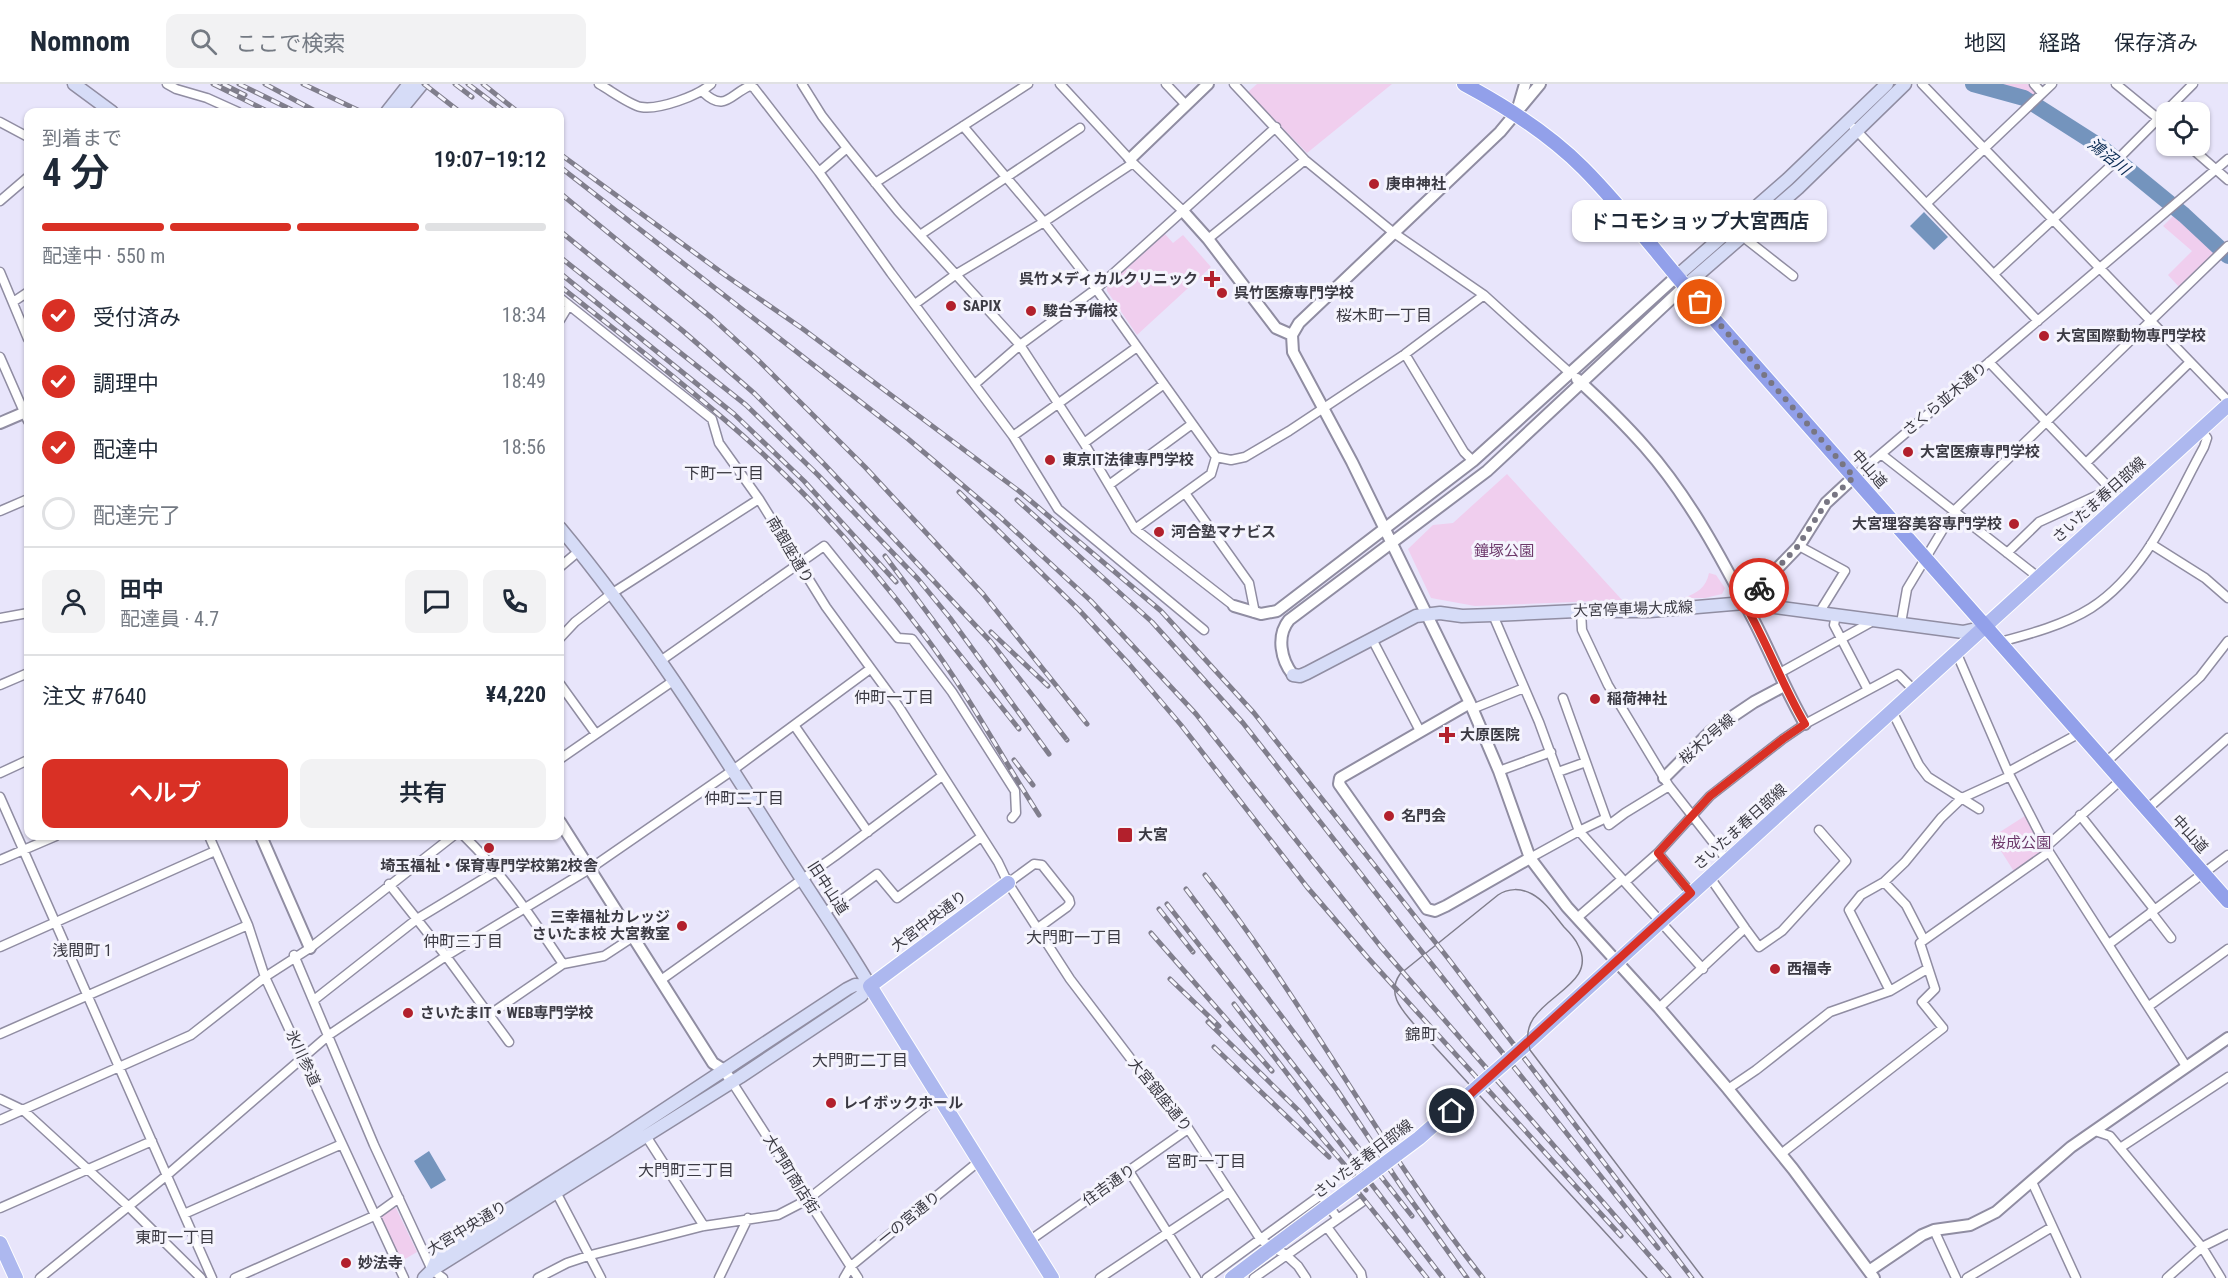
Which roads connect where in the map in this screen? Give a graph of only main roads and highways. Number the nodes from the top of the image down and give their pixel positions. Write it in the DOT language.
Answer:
graph roads {
  1 [pos="74,84"];
  2 [pos="409,84"];
  3 [pos="422,84"];
  4 [pos="1464,84"];
  5 [pos="1887,84"];
  6 [pos="1905,84"];
  7 [pos="107,108"];
  8 [pos="390,108"];
  9 [pos="402,108"];
  10 [pos="1681,281"];
  11 [pos="2228,405"];
  12 [pos="564,533"];
  13 [pos="1986,627"];
  14 [pos="1293,675"];
  15 [pos="1008,883"];
  16 [pos="2228,901"];
  17 [pos="870,986"];
  18 [pos="0,1243"];
  19 [pos="428,1274"];
  20 [pos="16,1278"];
  21 [pos="1052,1278"];
  22 [pos="1232,1278"];
  1 -- 7 [label="main road"];
  2 -- 8 [label="main road"];
  3 -- 9 [label="main road"];
  4 -- 10 [label="highway, 中山道"];
  5 -- 10 [label="main road"];
  6 -- 10 [label="main road"];
  10 -- 13 [label="highway, 中山道"];
  11 -- 13 [label="main road, さいたま春日部線"];
  12 -- 17 [label="main road, 旧中山道"];
  13 -- 14 [label="main road, 大宮停車場大成線"];
  13 -- 16 [label="highway, 中山道"];
  13 -- 22 [label="main road, さいたま春日部線, bridge"];
  15 -- 17 [label="main road, 大宮中央通り"];
  17 -- 19 [label="main road, 大宮中央通り"];
  17 -- 19 [label="main road, 大宮中央通り"];
  17 -- 21 [label="main road, 旧中山道"];
  18 -- 20 [label="main road"];
}
